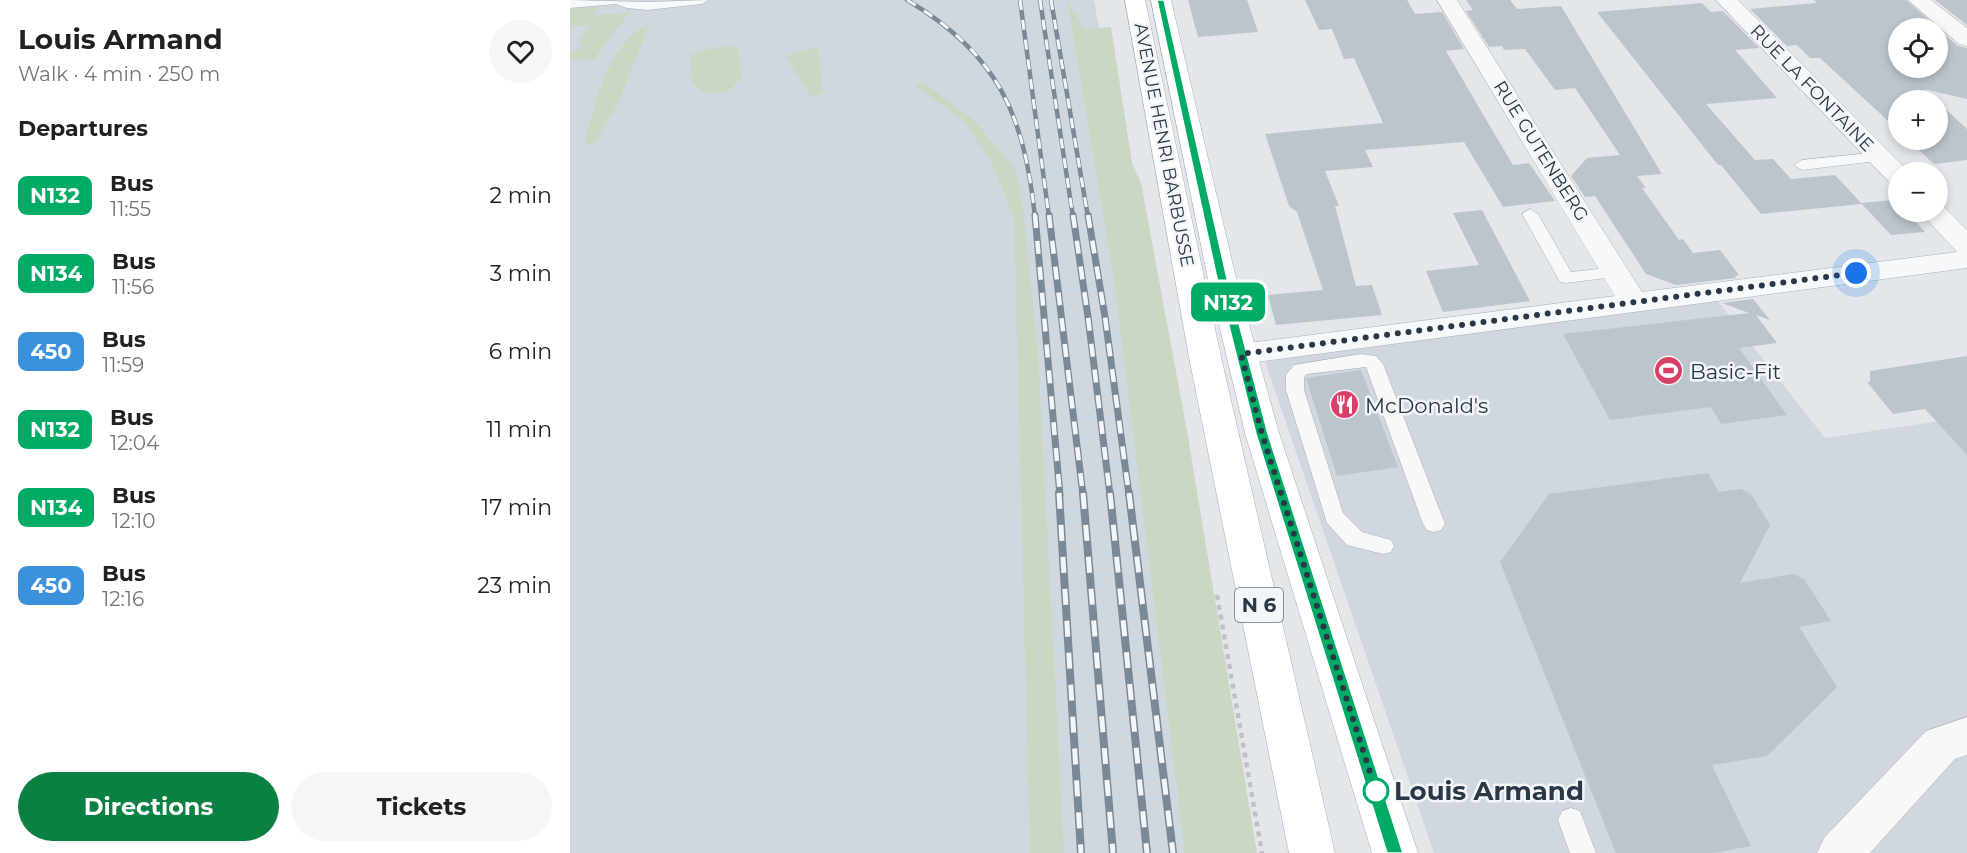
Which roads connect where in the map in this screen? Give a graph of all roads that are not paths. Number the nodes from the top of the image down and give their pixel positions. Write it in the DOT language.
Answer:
graph roads {
  1 [pos="620,0"];
  2 [pos="702,0"];
  3 [pos="1135,0"];
  4 [pos="1161,0"];
  5 [pos="1447,0"];
  6 [pos="1726,0"];
  7 [pos="1918,0"];
  8 [pos="570,4"];
  9 [pos="1967,39"];
  10 [pos="1880,157"];
  11 [pos="1802,165"];
  12 [pos="1888,165"];
  13 [pos="1530,214"];
  14 [pos="1943,222"];
  15 [pos="1967,246"];
  16 [pos="1967,259"];
  17 [pos="1616,272"];
  18 [pos="1207,282"];
  19 [pos="1634,302"];
  20 [pos="1241,354"];
  21 [pos="1434,524"];
  22 [pos="1383,546"];
  23 [pos="1967,736"];
  24 [pos="1571,820"];
  25 [pos="1312,853"];
  26 [pos="1395,853"];
  27 [pos="1583,853"];
  28 [pos="1840,853"];
  1 -- 2 [label="lane"];
  1 -- 8 [label="lane"];
  3 -- 18 [label="main road, AVENUE HENRI BARBUSSE / N 6"];
  4 -- 18 [label="main road, AVENUE HENRI BARBUSSE / N 6"];
  5 -- 17 [label="street, RUE GUTENBERG"];
  6 -- 10 [label="street, RUE LA FONTAINE"];
  7 -- 9 [label="street"];
  10 -- 11 [label="lane"];
  10 -- 12 [label="street, RUE LA FONTAINE"];
  13 -- 17 [label="lane"];
  14 -- 15 [label="street"];
  16 -- 19 [label="street"];
  17 -- 19 [label="street, RUE GUTENBERG"];
  18 -- 20 [label="main road, N 6"];
  18 -- 25 [label="main road, N 6"];
  19 -- 20 [label="street"];
  20 -- 26 [label="main road, N 6"];
  21 -- 22 [label="lane"];
  23 -- 28 [label="street"];
  24 -- 27 [label="lane"];
}
